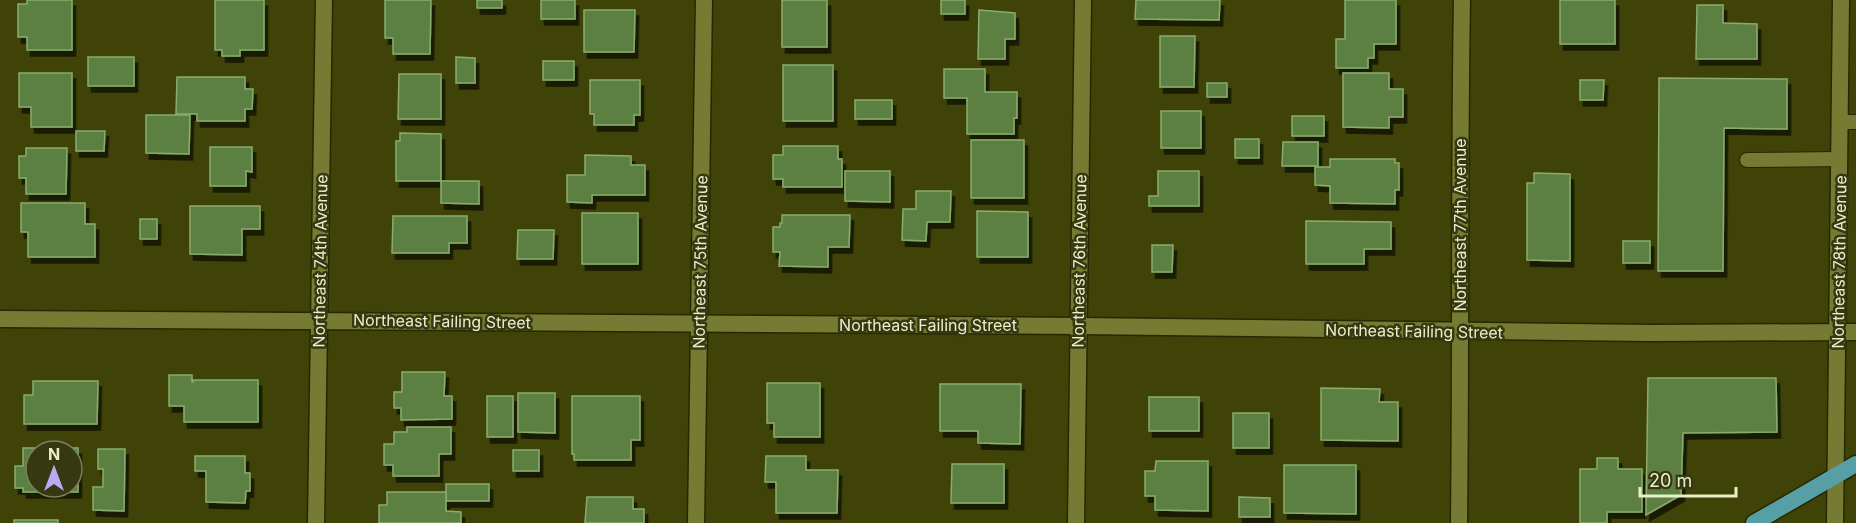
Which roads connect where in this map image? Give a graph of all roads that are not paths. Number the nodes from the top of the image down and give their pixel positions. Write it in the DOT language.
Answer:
graph roads {
  1 [pos="324,0"];
  2 [pos="704,0"];
  3 [pos="1083,0"];
  4 [pos="1462,0"];
  5 [pos="1841,0"];
  6 [pos="1848,122"];
  7 [pos="1840,159"];
  8 [pos="1747,160"];
  9 [pos="0,318"];
  10 [pos="319,320"];
  11 [pos="699,324"];
  12 [pos="1078,326"];
  13 [pos="1461,331"];
  14 [pos="1838,331"];
  15 [pos="1856,332"];
  16 [pos="1856,464"];
  17 [pos="1836,476"];
  18 [pos="316,523"];
  19 [pos="696,523"];
  20 [pos="1076,523"];
  21 [pos="1459,523"];
  22 [pos="1754,523"];
  23 [pos="1835,523"];
  1 -- 10 [label="street, Northeast 74th Avenue"];
  2 -- 11 [label="street, Northeast 75th Avenue"];
  3 -- 12 [label="street, Northeast 76th Avenue"];
  4 -- 13 [label="street, Northeast 77th Avenue"];
  5 -- 6 [label="street, Northeast 78th Avenue"];
  6 -- 7 [label="street, Northeast 78th Avenue"];
  7 -- 8 [label="lane"];
  7 -- 14 [label="street, Northeast 78th Avenue"];
  9 -- 10 [label="street, Northeast Failing Street"];
  10 -- 11 [label="street, Northeast Failing Street"];
  10 -- 18 [label="street, Northeast 74th Avenue"];
  11 -- 12 [label="street, Northeast Failing Street"];
  11 -- 19 [label="street, Northeast 75th Avenue"];
  12 -- 13 [label="street, Northeast Failing Street"];
  12 -- 20 [label="street, Northeast 76th Avenue"];
  13 -- 14 [label="street, Northeast Failing Street"];
  13 -- 21 [label="street, Northeast 77th Avenue"];
  14 -- 15 [label="street, Northeast Failing Street"];
  14 -- 17 [label="street, Northeast 78th Avenue"];
  16 -- 17 [label="main road"];
  17 -- 22 [label="main road"];
  17 -- 23 [label="street, Northeast 78th Avenue"];
}
